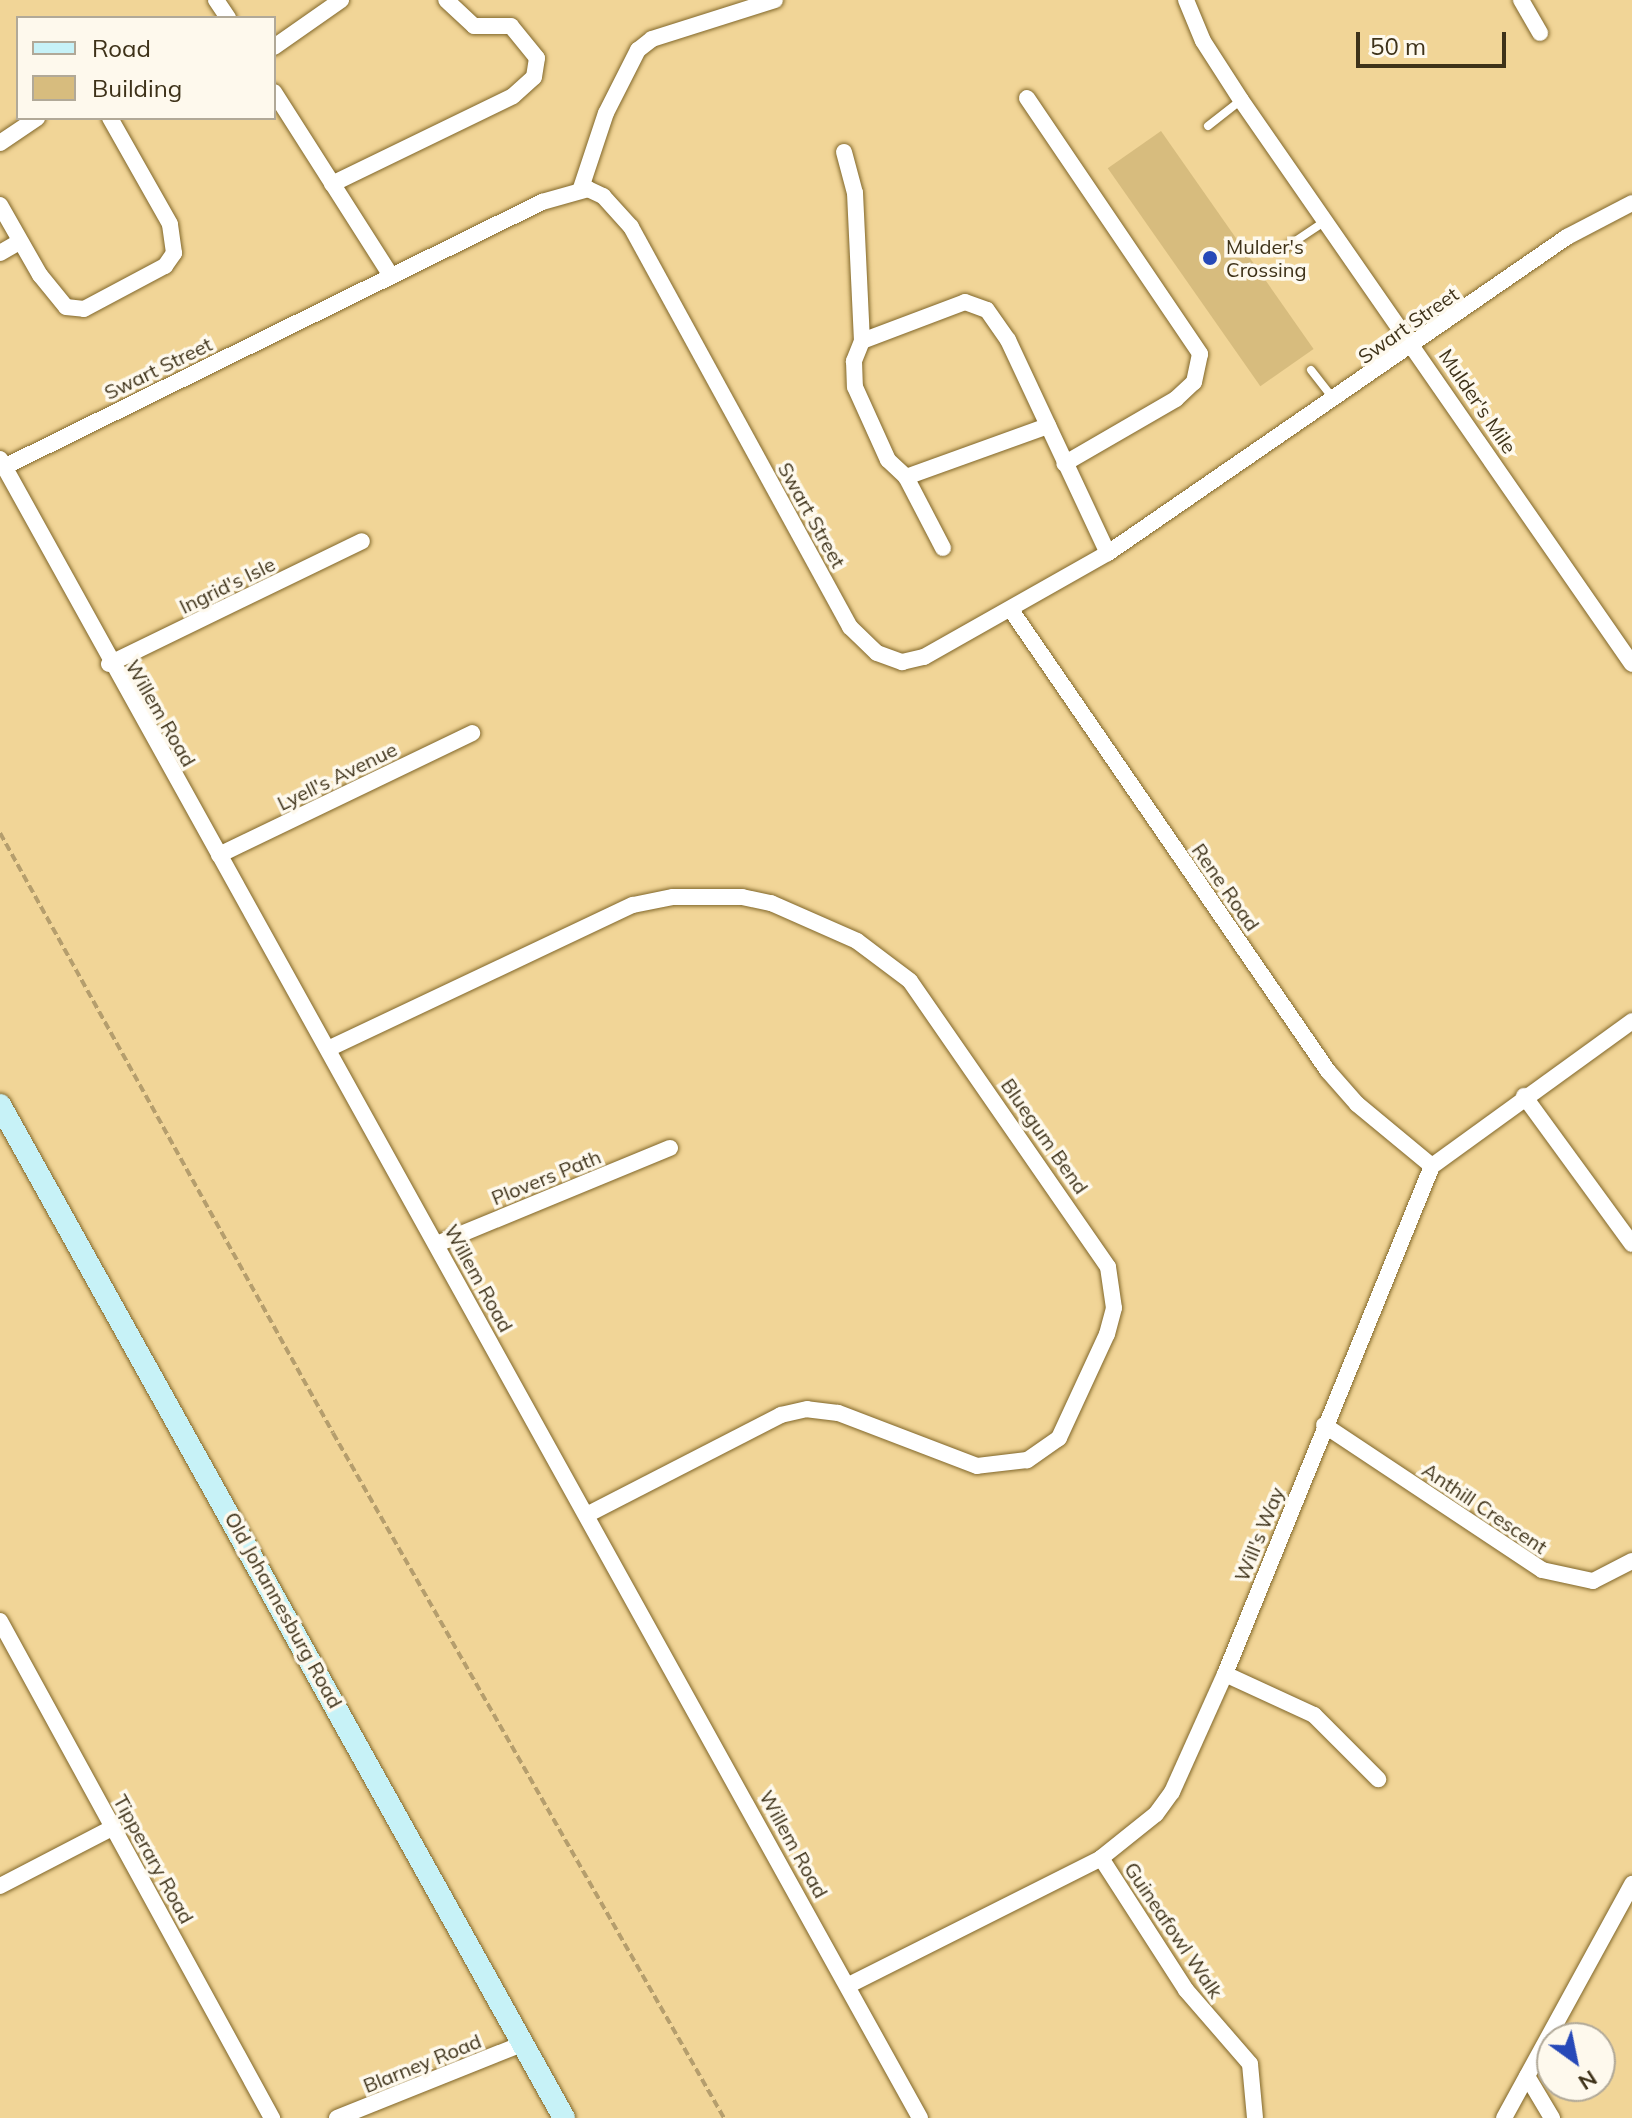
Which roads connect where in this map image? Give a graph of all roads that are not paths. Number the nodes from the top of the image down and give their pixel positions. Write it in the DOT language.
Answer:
graph roads {
  1 [pos="341,0"];
  2 [pos="446,0"];
  3 [pos="1186,0"];
  4 [pos="1521,0"];
  5 [pos="769,1"];
  6 [pos="1540,33"];
  7 [pos="276,46"];
  8 [pos="276,95"];
  9 [pos="1027,98"];
  10 [pos="1241,100"];
  11 [pos="34,120"];
  12 [pos="111,120"];
  13 [pos="1208,126"];
  14 [pos="0,143"];
  15 [pos="844,152"];
  16 [pos="332,184"];
  17 [pos="581,188"];
  18 [pos="1632,203"];
  19 [pos="0,205"];
  20 [pos="1324,222"];
  21 [pos="19,242"];
  22 [pos="1285,248"];
  23 [pos="0,253"];
  24 [pos="391,276"];
  25 [pos="862,341"];
  26 [pos="1415,344"];
  27 [pos="1311,370"];
  28 [pos="1335,401"];
  29 [pos="1048,426"];
  30 [pos="2,463"];
  31 [pos="1064,464"];
  32 [pos="906,477"];
  33 [pos="362,541"];
  34 [pos="943,548"];
  35 [pos="1108,553"];
  36 [pos="1011,610"];
  37 [pos="109,664"];
  38 [pos="1632,664"];
  39 [pos="472,733"];
  40 [pos="219,855"];
  41 [pos="1632,1021"];
  42 [pos="330,1048"];
  43 [pos="1524,1096"];
  44 [pos="0,1105"];
  45 [pos="670,1148"];
  46 [pos="1432,1166"];
  47 [pos="437,1244"];
  48 [pos="1632,1244"];
  49 [pos="1324,1425"];
  50 [pos="588,1514"];
  51 [pos="1632,1561"];
  52 [pos="0,1621"];
  53 [pos="1225,1674"];
  54 [pos="1378,1779"];
  55 [pos="114,1827"];
  56 [pos="1101,1858"];
  57 [pos="1632,1884"];
  58 [pos="0,1886"];
  59 [pos="849,1985"];
  60 [pos="522,2044"];
  61 [pos="1527,2076"];
  62 [pos="1255,2112"];
  63 [pos="272,2118"];
  64 [pos="337,2118"];
  65 [pos="564,2118"];
  66 [pos="920,2118"];
  67 [pos="1504,2118"];
  68 [pos="1552,2118"];
  1 -- 7 [label="street"];
  2 -- 16 [label="street"];
  3 -- 10 [label="street, Mulder's Mile"];
  4 -- 6 [label="street"];
  5 -- 17 [label="street"];
  8 -- 16 [label="street"];
  9 -- 31 [label="street"];
  10 -- 13 [label="lane"];
  10 -- 20 [label="street, Mulder's Mile"];
  11 -- 14 [label="street"];
  12 -- 21 [label="street"];
  15 -- 25 [label="street"];
  16 -- 24 [label="street"];
  17 -- 24 [label="street, Swart Street"];
  17 -- 36 [label="street, Swart Street"];
  18 -- 26 [label="street, Swart Street"];
  19 -- 21 [label="street"];
  20 -- 22 [label="lane"];
  20 -- 26 [label="street, Mulder's Mile"];
  21 -- 23 [label="street"];
  24 -- 30 [label="street, Swart Street"];
  25 -- 29 [label="street"];
  25 -- 32 [label="street"];
  26 -- 28 [label="street, Swart Street"];
  26 -- 38 [label="street, Mulder's Mile"];
  27 -- 28 [label="lane"];
  28 -- 35 [label="street, Swart Street"];
  29 -- 31 [label="street"];
  29 -- 32 [label="street"];
  30 -- 37 [label="street, Willem Road"];
  31 -- 35 [label="street"];
  32 -- 34 [label="street"];
  33 -- 37 [label="street, Ingrid's Isle"];
  35 -- 36 [label="street, Swart Street"];
  36 -- 46 [label="street, Rene Road"];
  37 -- 40 [label="street, Willem Road"];
  39 -- 40 [label="street, Lyell's Avenue"];
  40 -- 42 [label="street, Willem Road"];
  41 -- 43 [label="street"];
  42 -- 47 [label="street, Willem Road"];
  42 -- 50 [label="street, Bluegum Bend"];
  43 -- 46 [label="street"];
  43 -- 48 [label="street"];
  44 -- 60 [label="main road, Old Johannesburg Road"];
  45 -- 47 [label="street, Plovers Path"];
  46 -- 49 [label="street, Will's Way"];
  47 -- 50 [label="street, Willem Road"];
  49 -- 51 [label="street, Anthill Crescent"];
  49 -- 53 [label="street, Will's Way"];
  50 -- 59 [label="street, Willem Road"];
  52 -- 55 [label="street, Tipperary Road"];
  53 -- 54 [label="street"];
  53 -- 56 [label="street, Will's Way"];
  55 -- 58 [label="street"];
  55 -- 63 [label="street, Tipperary Road"];
  56 -- 59 [label="street, Will's Way"];
  56 -- 62 [label="street, Guineafowl Walk"];
  57 -- 61 [label="street"];
  59 -- 66 [label="street, Willem Road"];
  60 -- 64 [label="street, Blarney Road"];
  60 -- 65 [label="main road, Old Johannesburg Road"];
  61 -- 67 [label="street"];
  61 -- 68 [label="street"];
}
